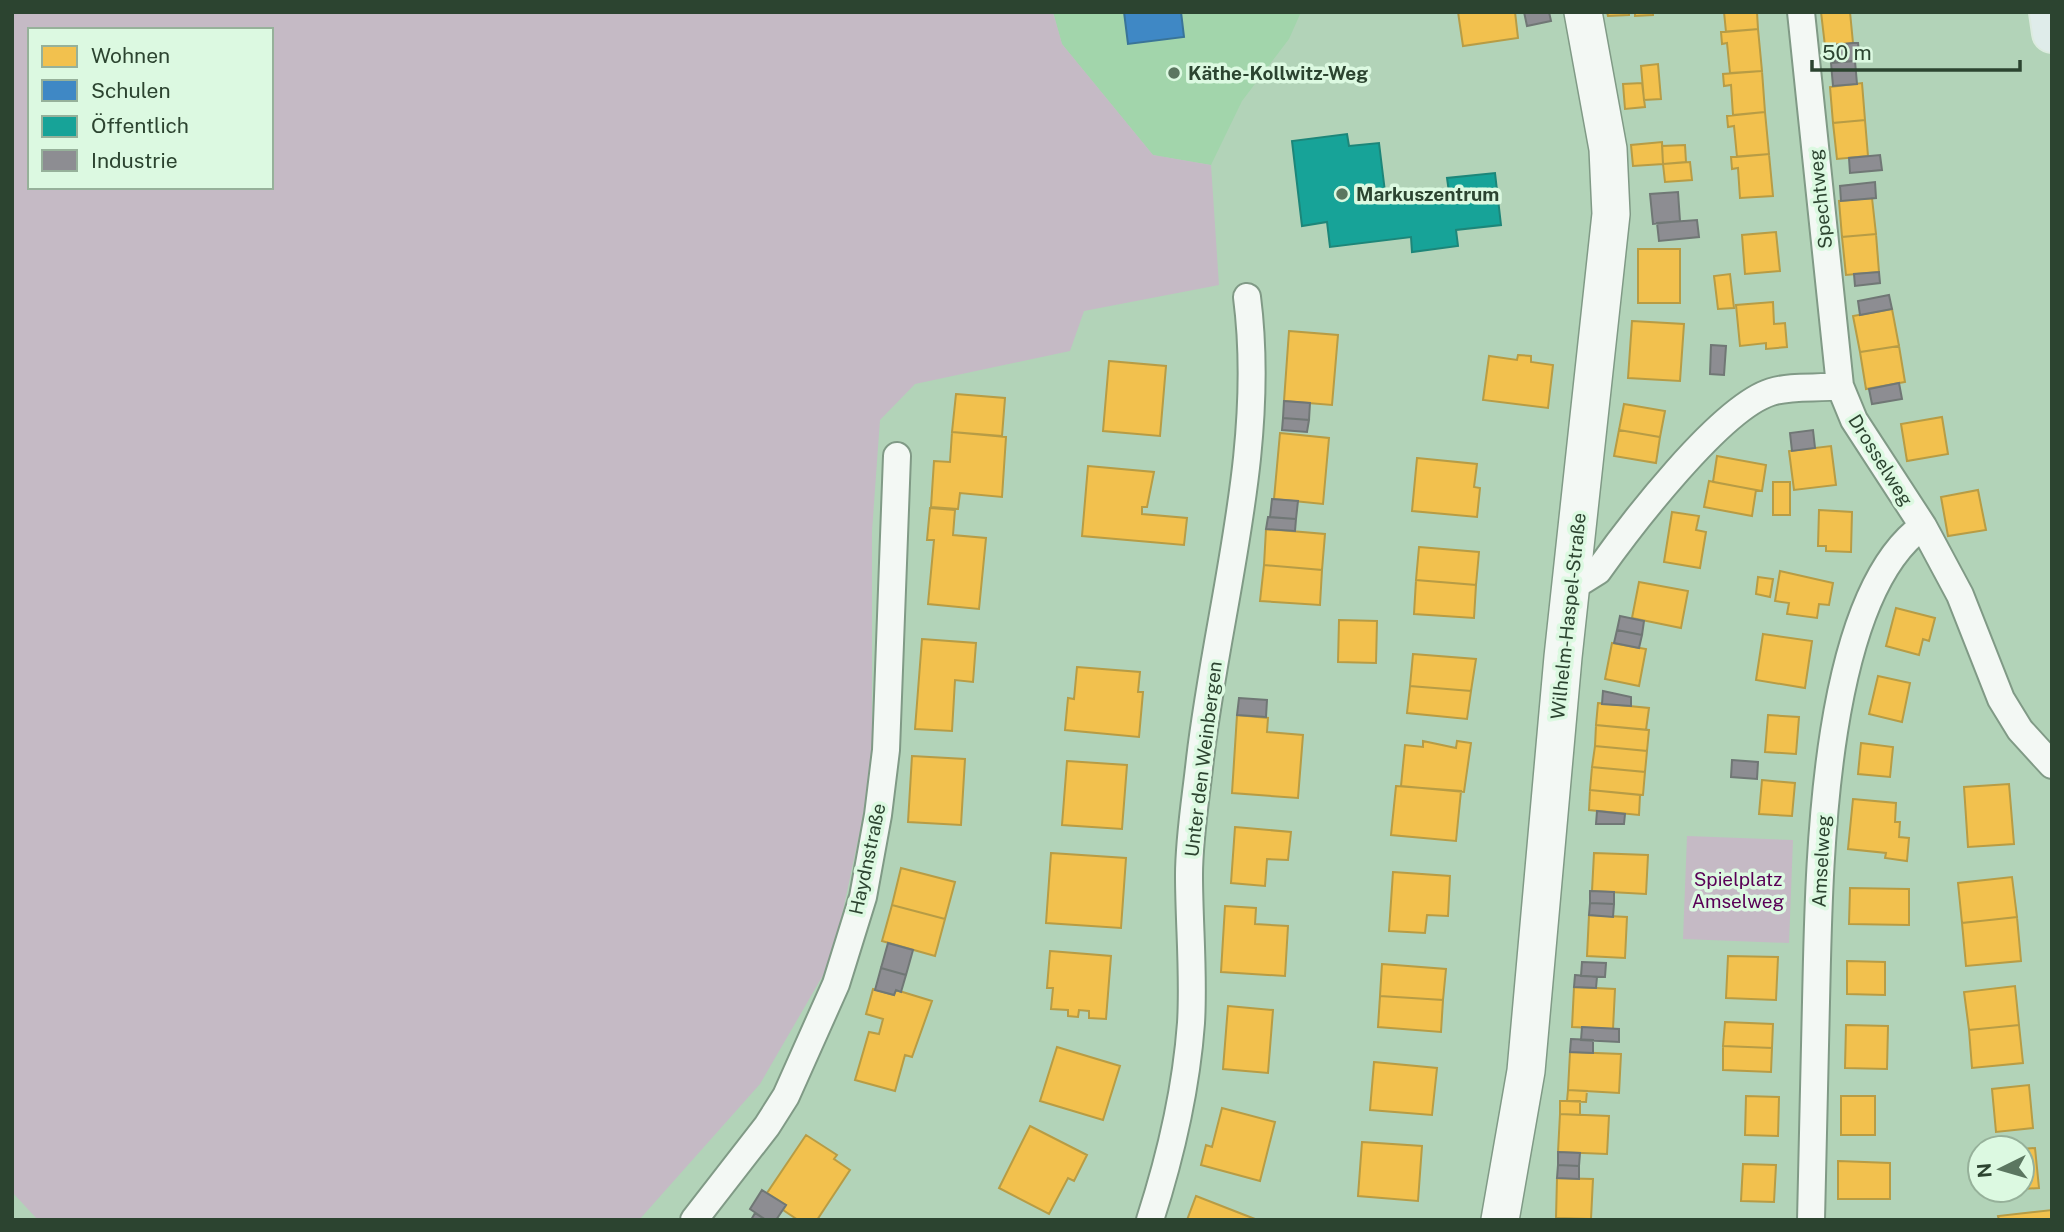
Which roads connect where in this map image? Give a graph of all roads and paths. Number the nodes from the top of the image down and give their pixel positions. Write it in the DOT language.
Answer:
graph roads {
  1 [pos="1583,12"];
  2 [pos="1801,12"];
  3 [pos="2049,12"];
  4 [pos="2052,33"];
  5 [pos="1247,297"];
  6 [pos="1840,386"];
  7 [pos="897,456"];
  8 [pos="1923,526"];
  9 [pos="1571,581"];
  10 [pos="2052,765"];
  11 [pos="694,1220"];
  12 [pos="1150,1220"];
  13 [pos="1500,1220"];
  14 [pos="1811,1220"];
  1 -- 9 [label="street, Wilhelm-Haspel-Straße"];
  2 -- 6 [label="street, Spechtweg"];
  3 -- 4 [label="main road"];
  5 -- 12 [label="street, Unter den Weinbergen"];
  6 -- 8 [label="street, Drosselweg"];
  6 -- 9 [label="street"];
  7 -- 11 [label="street, Haydnstraße"];
  8 -- 10 [label="street, Drosselweg"];
  8 -- 14 [label="street, Amselweg"];
  9 -- 13 [label="street, Wilhelm-Haspel-Straße"];
}
